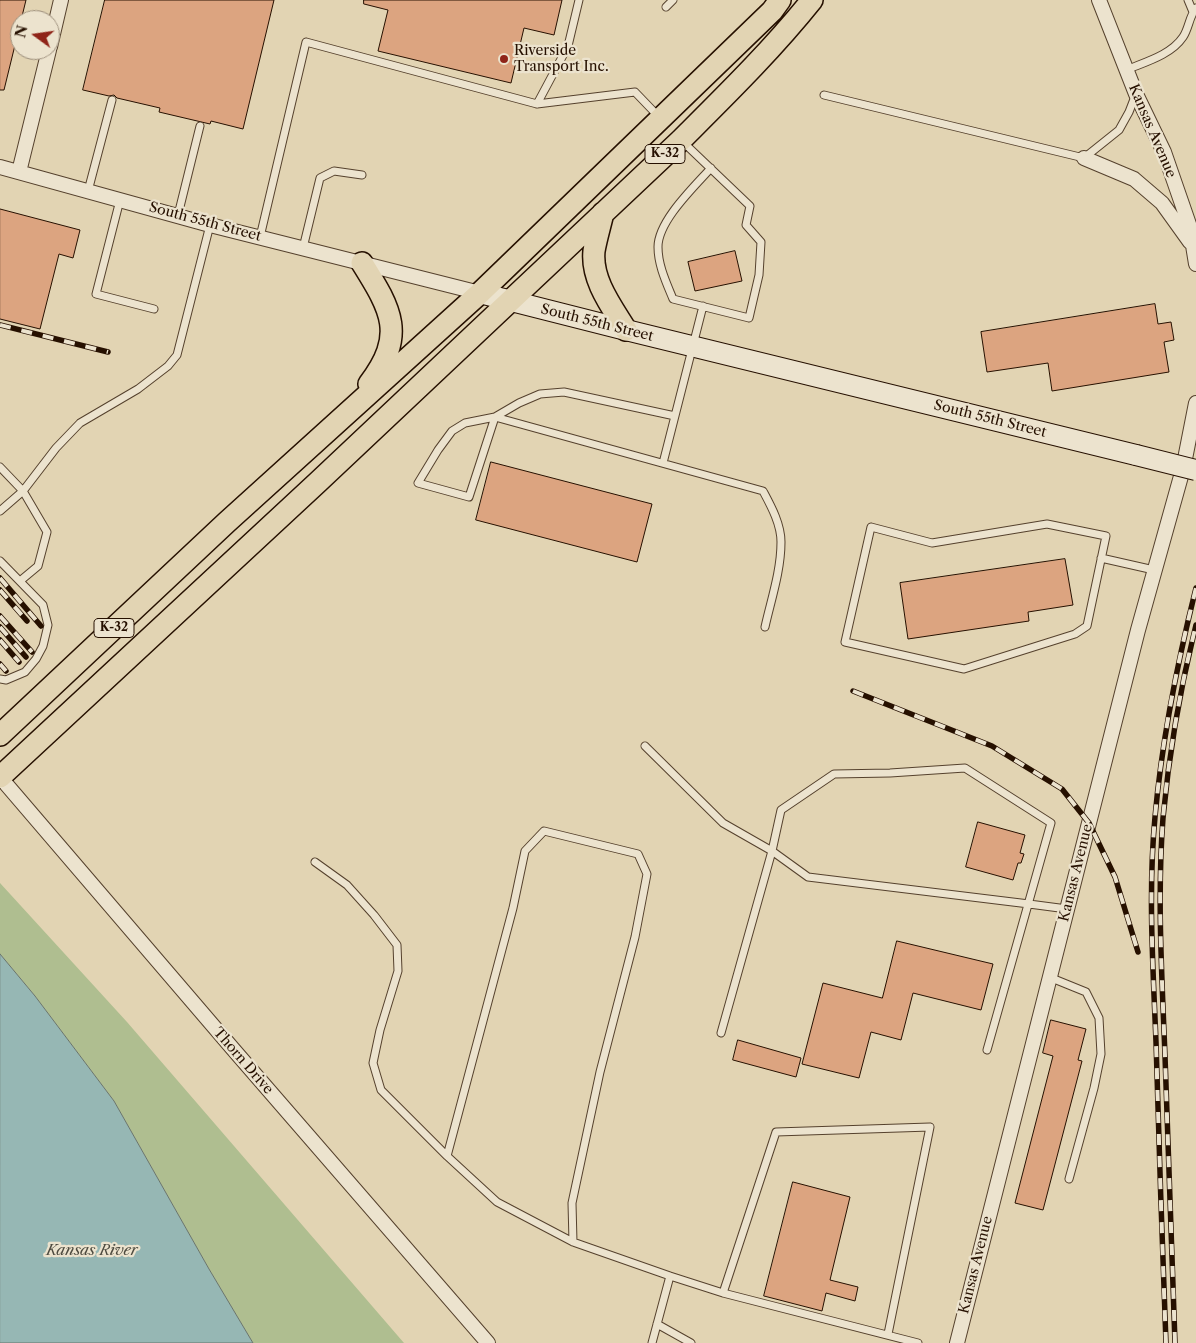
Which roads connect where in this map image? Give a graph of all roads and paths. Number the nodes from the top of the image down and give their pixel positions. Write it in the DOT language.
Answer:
graph roads {
  1 [pos="579,0"];
  2 [pos="673,0"];
  3 [pos="780,0"];
  4 [pos="812,0"];
  5 [pos="1099,0"];
  6 [pos="1188,0"];
  7 [pos="666,7"];
  8 [pos="1194,10"];
  9 [pos="47,60"];
  10 [pos="1126,70"];
  11 [pos="1136,94"];
  12 [pos="824,95"];
  13 [pos="112,100"];
  14 [pos="538,104"];
  15 [pos="660,119"];
  16 [pos="200,126"];
  17 [pos="681,140"];
  18 [pos="1084,158"];
  19 [pos="0,167"];
  20 [pos="711,168"];
  21 [pos="19,172"];
  22 [pos="362,175"];
  23 [pos="88,190"];
  24 [pos="120,200"];
  25 [pos="603,213"];
  26 [pos="178,216"];
  27 [pos="210,225"];
  28 [pos="260,238"];
  29 [pos="1192,245"];
  30 [pos="303,248"];
  31 [pos="362,263"];
  32 [pos="1196,264"];
  33 [pos="480,293"];
  34 [pos="511,301"];
  35 [pos="703,306"];
  36 [pos="154,309"];
  37 [pos="626,330"];
  38 [pos="692,346"];
  39 [pos="1196,403"];
  40 [pos="345,416"];
  41 [pos="495,416"];
  42 [pos="675,416"];
  43 [pos="663,463"];
  44 [pos="0,467"];
  45 [pos="1196,470"];
  46 [pos="23,491"];
  47 [pos="0,511"];
  48 [pos="1101,558"];
  49 [pos="0,561"];
  50 [pos="1154,570"];
  51 [pos="20,581"];
  52 [pos="765,627"];
  53 [pos="0,678"];
  54 [pos="0,734"];
  55 [pos="645,746"];
  56 [pos="0,777"];
  57 [pos="772,851"];
  58 [pos="315,862"];
  59 [pos="1029,904"];
  60 [pos="1067,909"];
  61 [pos="1049,977"];
  62 [pos="721,1032"];
  63 [pos="987,1050"];
  64 [pos="447,1156"];
  65 [pos="1069,1180"];
  66 [pos="573,1242"];
  67 [pos="670,1276"];
  68 [pos="723,1293"];
  69 [pos="657,1324"];
  70 [pos="888,1334"];
  71 [pos="488,1343"];
  72 [pos="652,1343"];
  73 [pos="691,1343"];
  74 [pos="918,1343"];
  75 [pos="957,1343"];
  1 -- 14 [label="lane"];
  2 -- 7 [label="lane"];
  3 -- 15 [label="main road, K-32"];
  4 -- 17 [label="main road, K-32"];
  5 -- 10 [label="street, Kansas Avenue"];
  6 -- 8 [label="lane"];
  8 -- 10 [label="lane"];
  9 -- 21 [label="street"];
  10 -- 11 [label="street, Kansas Avenue"];
  11 -- 18 [label="lane"];
  11 -- 29 [label="street, Kansas Avenue"];
  12 -- 18 [label="lane"];
  13 -- 23 [label="lane"];
  14 -- 15 [label="lane"];
  14 -- 28 [label="lane"];
  15 -- 33 [label="main road, K-32"];
  16 -- 26 [label="lane"];
  17 -- 20 [label="lane"];
  17 -- 25 [label="main road, K-32"];
  18 -- 29 [label="street"];
  19 -- 21 [label="street, South 55th Street"];
  20 -- 35 [label="lane"];
  20 -- 35 [label="lane"];
  21 -- 23 [label="street, South 55th Street"];
  22 -- 30 [label="lane"];
  23 -- 24 [label="street, South 55th Street"];
  24 -- 26 [label="street, South 55th Street"];
  24 -- 36 [label="lane"];
  25 -- 34 [label="main road, K-32"];
  25 -- 37 [label="main road"];
  26 -- 27 [label="street, South 55th Street"];
  27 -- 28 [label="street, South 55th Street"];
  27 -- 46 [label="lane"];
  28 -- 30 [label="street, South 55th Street"];
  29 -- 32 [label="street, Kansas Avenue"];
  30 -- 31 [label="street, South 55th Street"];
  31 -- 33 [label="street, South 55th Street"];
  31 -- 40 [label="main road"];
  33 -- 34 [label="main road, South 55th Street"];
  33 -- 40 [label="main road, K-32"];
  34 -- 37 [label="main road, South 55th Street"];
  34 -- 56 [label="main road, K-32"];
  35 -- 38 [label="lane"];
  37 -- 38 [label="main road, South 55th Street"];
  38 -- 42 [label="lane"];
  38 -- 45 [label="main road, South 55th Street, bridge"];
  39 -- 50 [label="street, Kansas Avenue"];
  40 -- 54 [label="main road, K-32"];
  41 -- 41 [label="lane"];
  41 -- 42 [label="lane"];
  41 -- 43 [label="lane"];
  42 -- 43 [label="lane"];
  43 -- 52 [label="lane"];
  44 -- 46 [label="lane"];
  46 -- 47 [label="lane"];
  46 -- 51 [label="lane"];
  48 -- 48 [label="lane"];
  48 -- 50 [label="lane"];
  49 -- 51 [label="lane"];
  50 -- 60 [label="street, Kansas Avenue"];
  51 -- 53 [label="lane"];
  55 -- 57 [label="lane"];
  56 -- 71 [label="street, Thorn Drive"];
  57 -- 59 [label="lane"];
  57 -- 59 [label="lane"];
  57 -- 62 [label="lane"];
  58 -- 64 [label="lane"];
  59 -- 60 [label="lane"];
  59 -- 63 [label="lane"];
  60 -- 61 [label="street, Kansas Avenue"];
  61 -- 65 [label="lane"];
  61 -- 75 [label="street, Kansas Avenue"];
  64 -- 66 [label="lane"];
  64 -- 66 [label="lane"];
  66 -- 67 [label="lane"];
  67 -- 68 [label="lane"];
  67 -- 69 [label="lane"];
  68 -- 70 [label="lane"];
  68 -- 70 [label="lane"];
  69 -- 72 [label="lane"];
  69 -- 73 [label="lane"];
  70 -- 74 [label="lane"];
}
